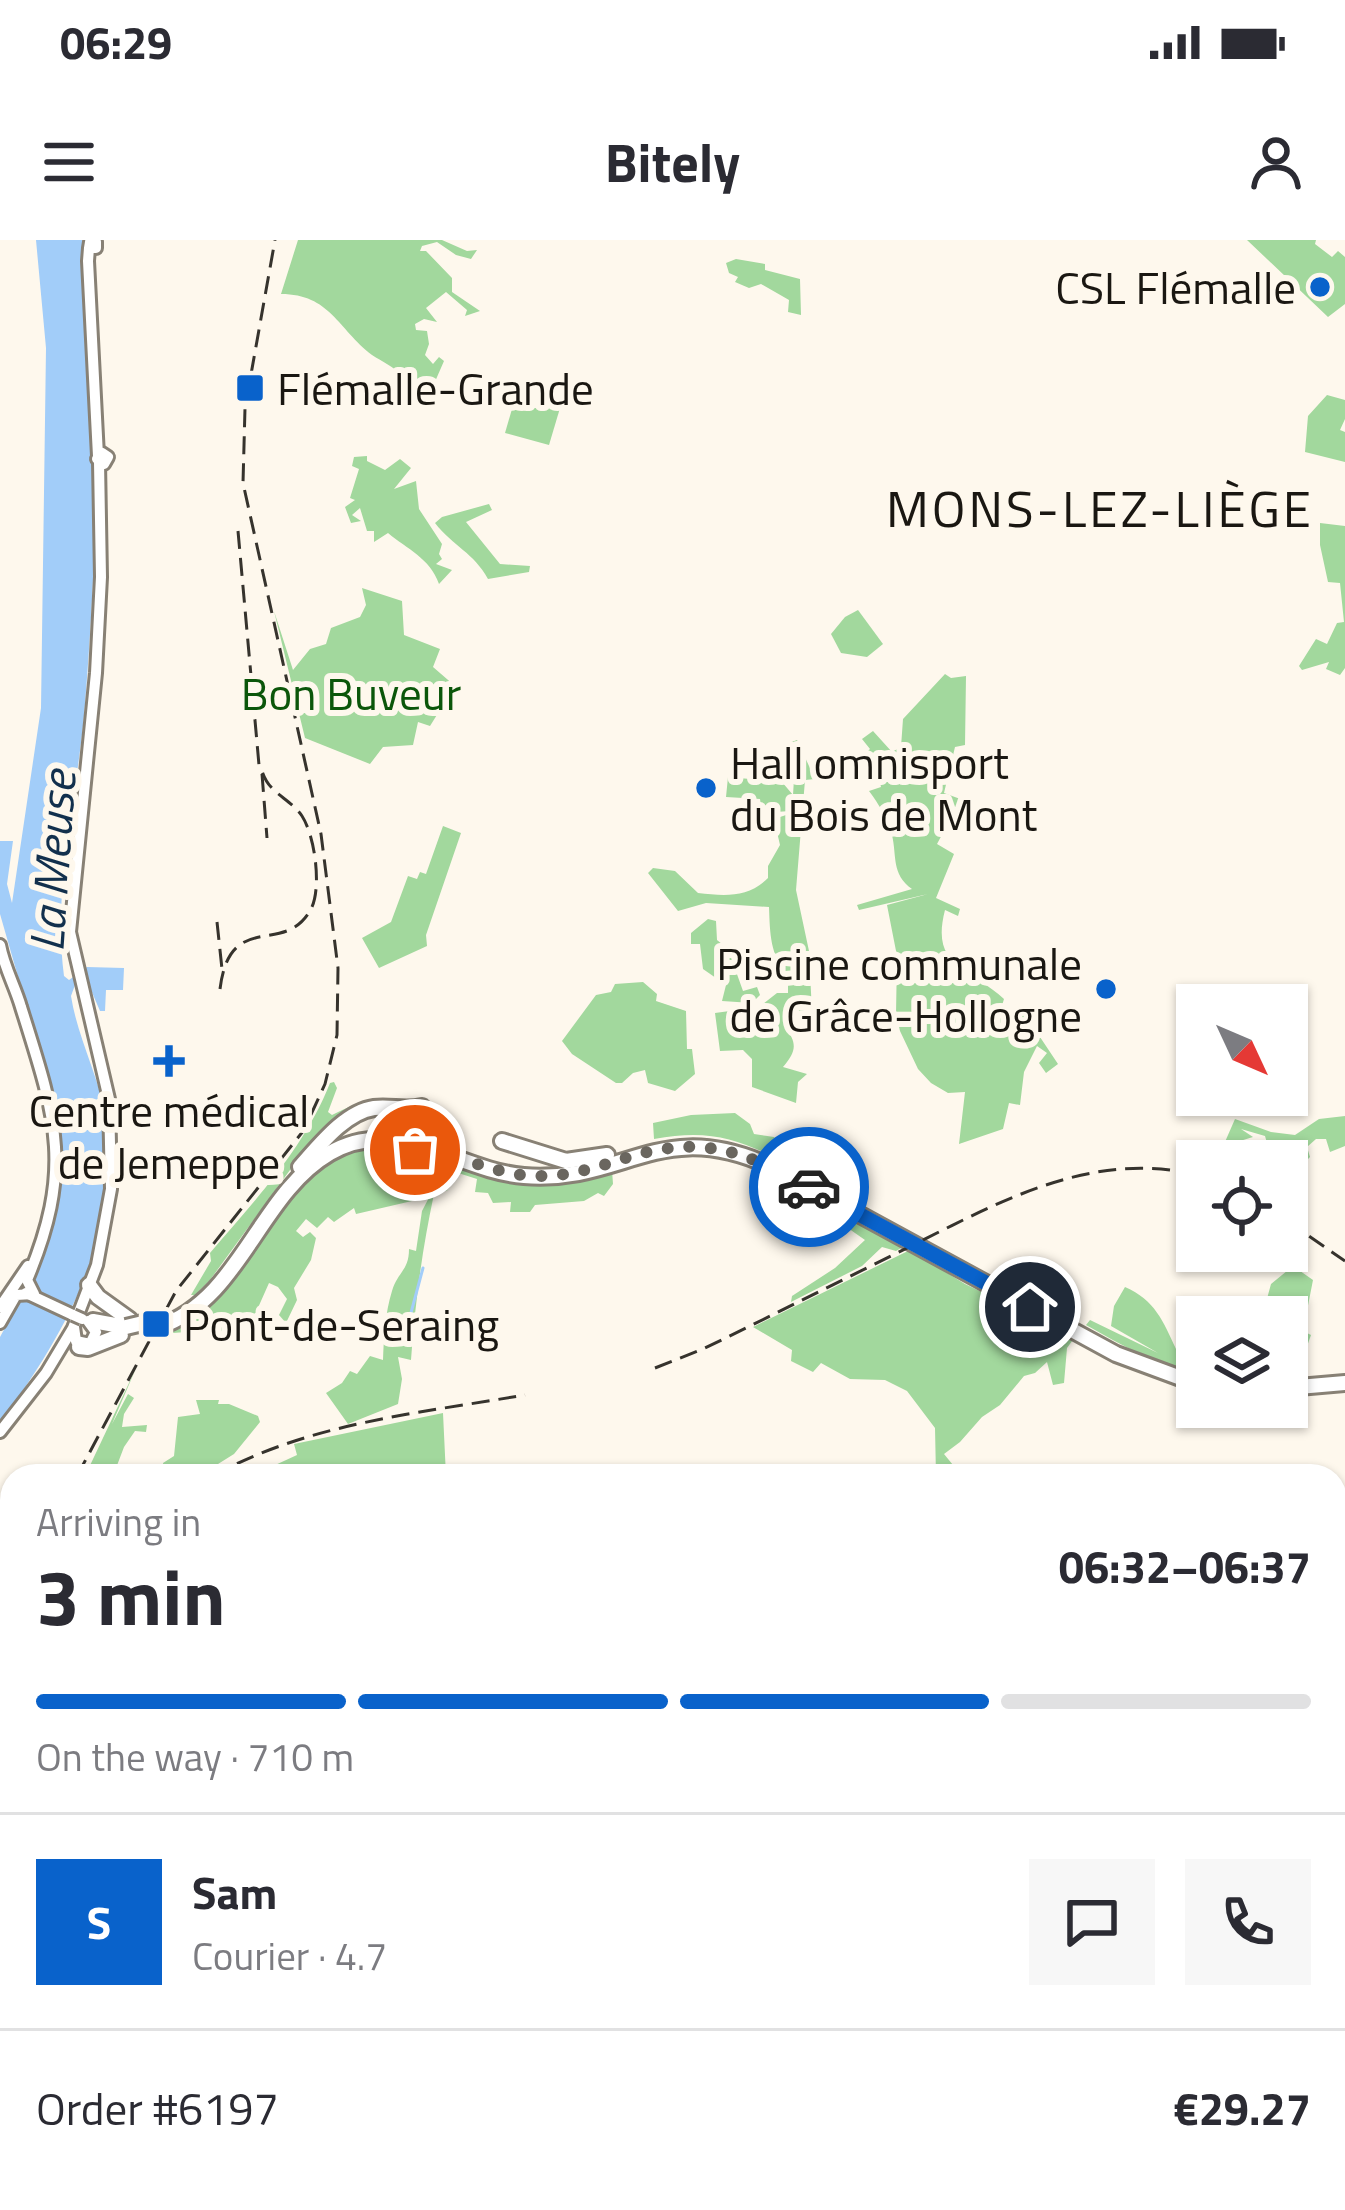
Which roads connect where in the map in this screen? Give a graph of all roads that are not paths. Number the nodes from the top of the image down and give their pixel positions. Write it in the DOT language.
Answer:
graph roads {
  1 [pos="91,243"];
  2 [pos="0,945"];
  3 [pos="3,959"];
  4 [pos="413,1105"];
  5 [pos="375,1139"];
  6 [pos="502,1141"];
  7 [pos="425,1145"];
  8 [pos="630,1151"];
  9 [pos="448,1163"];
  10 [pos="280,1194"];
  11 [pos="103,1234"];
  12 [pos="33,1255"];
  13 [pos="22,1295"];
  14 [pos="80,1317"];
  15 [pos="0,1323"];
  16 [pos="163,1323"];
  17 [pos="125,1328"];
  18 [pos="1176,1372"];
  19 [pos="1176,1374"];
  20 [pos="1345,1386"];
  21 [pos="1308,1389"];
  22 [pos="0,1431"];
  1 -- 11 [label="main road"];
  2 -- 3 [label="main road"];
  3 -- 12 [label="main road"];
  4 -- 10 [label="highway"];
  5 -- 7 [label="highway"];
  5 -- 9 [label="highway"];
  5 -- 16 [label="highway"];
  6 -- 8 [label="highway"];
  7 -- 9 [label="highway"];
  7 -- 9 [label="highway"];
  7 -- 10 [label="highway"];
  8 -- 9 [label="highway"];
  8 -- 18 [label="highway"];
  9 -- 19 [label="highway"];
  10 -- 16 [label="highway"];
  11 -- 14 [label="main road"];
  11 -- 14 [label="main road"];
  12 -- 13 [label="main road"];
  12 -- 13 [label="main road"];
  12 -- 13 [label="main road"];
  13 -- 14 [label="main road"];
  13 -- 15 [label="main road"];
  14 -- 17 [label="highway"];
  14 -- 17 [label="highway"];
  14 -- 17 [label="highway"];
  14 -- 22 [label="main road"];
  14 -- 22 [label="main road"];
  16 -- 17 [label="highway, bridge"];
  20 -- 21 [label="highway"];
}
